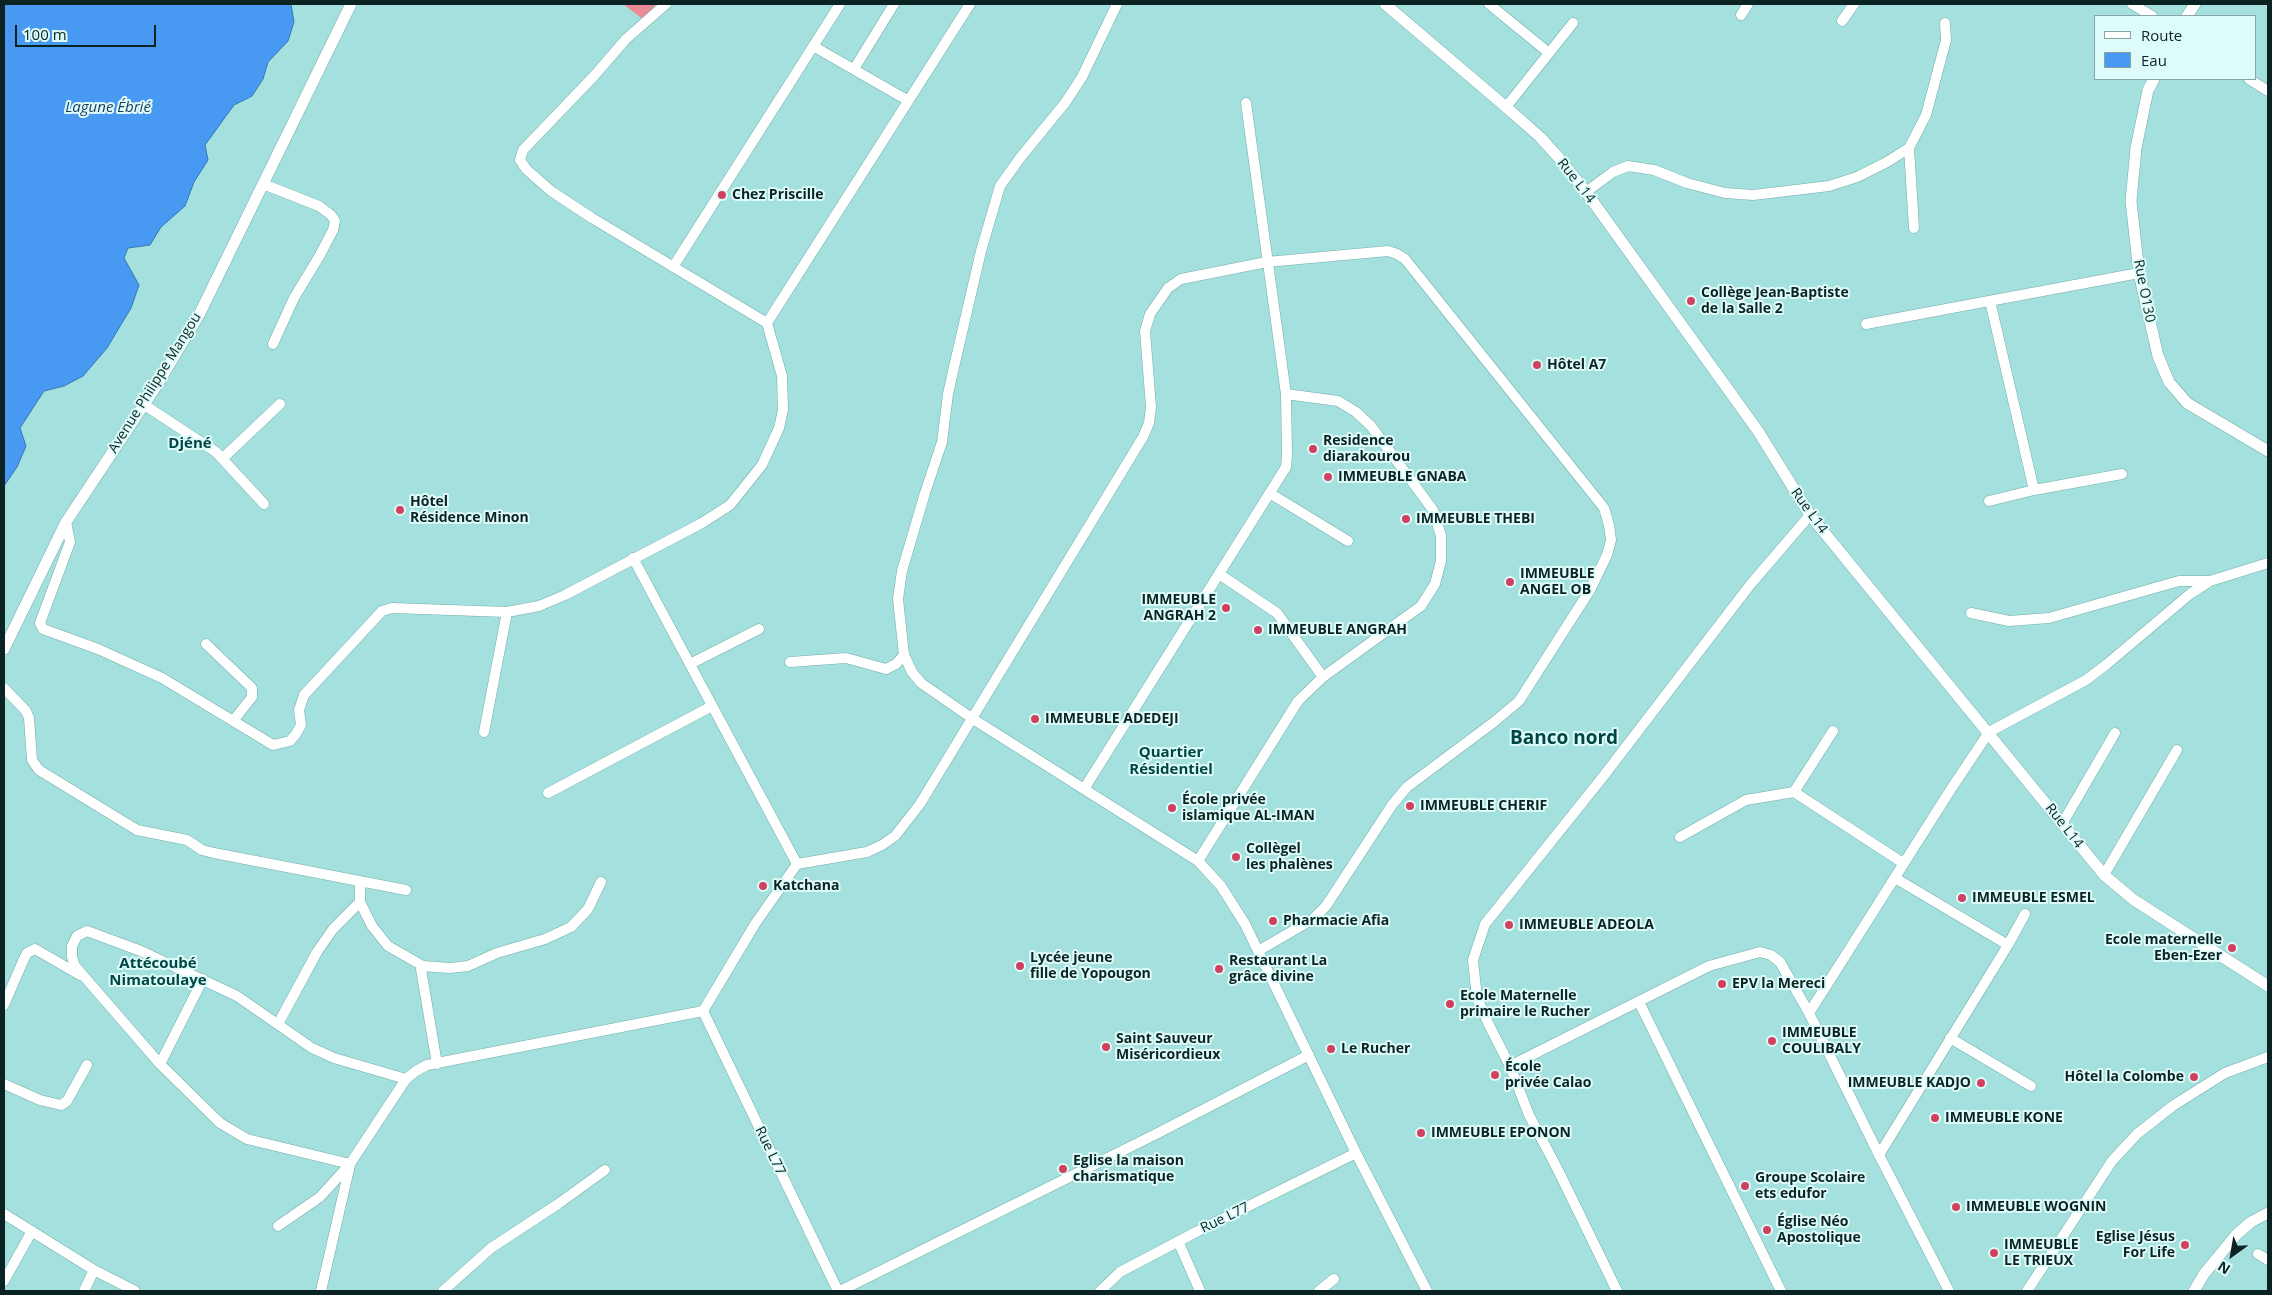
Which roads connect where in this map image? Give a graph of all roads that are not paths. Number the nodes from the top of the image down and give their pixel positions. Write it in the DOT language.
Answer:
graph roads {
  1 [pos="351,4"];
  2 [pos="666,4"];
  3 [pos="840,4"];
  4 [pos="894,4"];
  5 [pos="970,4"];
  6 [pos="1117,4"];
  7 [pos="1385,4"];
  8 [pos="1489,4"];
  9 [pos="1748,4"];
  10 [pos="1854,4"];
  11 [pos="2132,4"];
  12 [pos="2195,4"];
  13 [pos="2150,15"];
  14 [pos="2188,15"];
  15 [pos="1741,16"];
  16 [pos="1842,21"];
  17 [pos="1573,23"];
  18 [pos="1946,23"];
  19 [pos="813,46"];
  20 [pos="1549,53"];
  21 [pos="854,69"];
  22 [pos="2153,80"];
  23 [pos="2251,80"];
  24 [pos="2268,91"];
  25 [pos="907,100"];
  26 [pos="1246,103"];
  27 [pos="1506,107"];
  28 [pos="1909,148"];
  29 [pos="263,184"];
  30 [pos="1586,192"];
  31 [pos="1914,228"];
  32 [pos="1267,262"];
  33 [pos="673,267"];
  34 [pos="2139,273"];
  35 [pos="1990,301"];
  36 [pos="767,323"];
  37 [pos="1866,324"];
  38 [pos="272,344"];
  39 [pos="1286,394"];
  40 [pos="143,404"];
  41 [pos="280,404"];
  42 [pos="2268,451"];
  43 [pos="223,458"];
  44 [pos="2122,474"];
  45 [pos="2034,490"];
  46 [pos="1270,494"];
  47 [pos="1989,501"];
  48 [pos="264,504"];
  49 [pos="1810,515"];
  50 [pos="66,522"];
  51 [pos="1348,541"];
  52 [pos="633,558"];
  53 [pos="2268,563"];
  54 [pos="1219,574"];
  55 [pos="2210,581"];
  56 [pos="507,612"];
  57 [pos="1971,613"];
  58 [pos="759,629"];
  59 [pos="206,644"];
  60 [pos="4,649"];
  61 [pos="904,655"];
  62 [pos="790,662"];
  63 [pos="690,664"];
  64 [pos="1323,677"];
  65 [pos="4,688"];
  66 [pos="712,706"];
  67 [pos="973,719"];
  68 [pos="234,722"];
  69 [pos="1833,731"];
  70 [pos="484,732"];
  71 [pos="1989,732"];
  72 [pos="2115,732"];
  73 [pos="2178,750"];
  74 [pos="1084,790"];
  75 [pos="1794,792"];
  76 [pos="548,793"];
  77 [pos="2062,824"];
  78 [pos="1680,837"];
  79 [pos="1198,861"];
  80 [pos="1903,863"];
  81 [pos="797,864"];
  82 [pos="2104,875"];
  83 [pos="1895,878"];
  84 [pos="360,881"];
  85 [pos="601,882"];
  86 [pos="406,890"];
  87 [pos="360,902"];
  88 [pos="2025,914"];
  89 [pos="2008,945"];
  90 [pos="1258,951"];
  91 [pos="424,966"];
  92 [pos="85,978"];
  93 [pos="203,979"];
  94 [pos="2268,986"];
  95 [pos="1639,1002"];
  96 [pos="4,1005"];
  97 [pos="703,1011"];
  98 [pos="1810,1013"];
  99 [pos="278,1024"];
  100 [pos="1950,1038"];
  101 [pos="1309,1055"];
  102 [pos="2268,1057"];
  103 [pos="87,1064"];
  104 [pos="160,1064"];
  105 [pos="437,1064"];
  106 [pos="1510,1066"];
  107 [pos="406,1079"];
  108 [pos="4,1084"];
  109 [pos="2031,1086"];
  110 [pos="1356,1153"];
  111 [pos="1879,1155"];
  112 [pos="350,1164"];
  113 [pos="605,1170"];
  114 [pos="2268,1213"];
  115 [pos="4,1214"];
  116 [pos="278,1226"];
  117 [pos="32,1231"];
  118 [pos="1178,1241"];
  119 [pos="2258,1254"];
  120 [pos="2268,1260"];
  121 [pos="94,1270"];
  122 [pos="1334,1279"];
  123 [pos="4,1281"];
  124 [pos="84,1291"];
  125 [pos="135,1291"];
  126 [pos="321,1291"];
  127 [pos="443,1291"];
  128 [pos="839,1291"];
  129 [pos="1100,1291"];
  130 [pos="1200,1291"];
  131 [pos="1319,1291"];
  132 [pos="1427,1291"];
  133 [pos="1617,1291"];
  134 [pos="1782,1291"];
  135 [pos="1949,1291"];
  136 [pos="2027,1291"];
  137 [pos="2194,1291"];
  1 -- 29 [label="street, Avenue Philippe Mangou"];
  2 -- 33 [label="street"];
  3 -- 19 [label="street"];
  4 -- 21 [label="street"];
  5 -- 25 [label="street"];
  6 -- 61 [label="street"];
  7 -- 27 [label="street, Rue L14"];
  8 -- 20 [label="street"];
  9 -- 15 [label="street"];
  10 -- 16 [label="street"];
  11 -- 13 [label="street"];
  12 -- 14 [label="street"];
  17 -- 20 [label="street"];
  18 -- 28 [label="street"];
  19 -- 21 [label="street"];
  19 -- 33 [label="street"];
  20 -- 27 [label="street"];
  21 -- 25 [label="street"];
  22 -- 34 [label="street, Rue O130"];
  23 -- 24 [label="street"];
  25 -- 36 [label="street"];
  26 -- 32 [label="street"];
  27 -- 30 [label="street, Rue L14"];
  28 -- 30 [label="street"];
  28 -- 31 [label="street"];
  29 -- 38 [label="street"];
  29 -- 40 [label="street, Avenue Philippe Mangou"];
  30 -- 49 [label="street, Rue L14"];
  32 -- 39 [label="street"];
  32 -- 67 [label="street"];
  32 -- 90 [label="street"];
  33 -- 36 [label="street"];
  34 -- 35 [label="street"];
  34 -- 42 [label="street, Rue O130"];
  35 -- 37 [label="street"];
  35 -- 45 [label="street"];
  36 -- 52 [label="street"];
  39 -- 46 [label="street"];
  39 -- 64 [label="street"];
  40 -- 43 [label="street"];
  40 -- 50 [label="street, Avenue Philippe Mangou"];
  41 -- 43 [label="street"];
  43 -- 48 [label="street"];
  44 -- 45 [label="street"];
  45 -- 47 [label="street"];
  46 -- 51 [label="street"];
  46 -- 54 [label="street"];
  49 -- 71 [label="street, Rue L14"];
  49 -- 106 [label="street"];
  50 -- 60 [label="street, Avenue Philippe Mangou"];
  50 -- 68 [label="street"];
  52 -- 56 [label="street"];
  52 -- 63 [label="street"];
  53 -- 55 [label="street"];
  54 -- 64 [label="street"];
  54 -- 74 [label="street"];
  55 -- 57 [label="street"];
  55 -- 71 [label="street"];
  56 -- 68 [label="street"];
  56 -- 70 [label="street"];
  58 -- 63 [label="street"];
  59 -- 68 [label="street"];
  61 -- 62 [label="street"];
  61 -- 67 [label="street"];
  63 -- 66 [label="street"];
  64 -- 79 [label="street"];
  65 -- 84 [label="street"];
  66 -- 76 [label="street"];
  66 -- 81 [label="street"];
  67 -- 74 [label="street"];
  67 -- 81 [label="street"];
  69 -- 75 [label="street"];
  71 -- 77 [label="street, Rue L14"];
  71 -- 80 [label="street"];
  72 -- 77 [label="street"];
  73 -- 82 [label="street"];
  74 -- 79 [label="street"];
  75 -- 78 [label="street"];
  75 -- 80 [label="street"];
  77 -- 82 [label="street, Rue L14"];
  79 -- 90 [label="street"];
  80 -- 83 [label="street"];
  81 -- 97 [label="street"];
  82 -- 94 [label="street, Rue L14"];
  83 -- 89 [label="street"];
  83 -- 98 [label="street"];
  84 -- 86 [label="street"];
  84 -- 87 [label="street"];
  85 -- 91 [label="street"];
  87 -- 91 [label="street"];
  87 -- 99 [label="street"];
  88 -- 89 [label="street"];
  89 -- 100 [label="street"];
  90 -- 101 [label="street"];
  91 -- 105 [label="street"];
  92 -- 93 [label="street"];
  92 -- 96 [label="street"];
  92 -- 104 [label="street"];
  93 -- 99 [label="street"];
  93 -- 104 [label="street"];
  95 -- 98 [label="street"];
  95 -- 106 [label="street"];
  95 -- 134 [label="street"];
  97 -- 105 [label="street"];
  97 -- 128 [label="street, Rue L77"];
  98 -- 111 [label="street"];
  99 -- 107 [label="street"];
  100 -- 109 [label="street"];
  100 -- 111 [label="street"];
  101 -- 110 [label="street"];
  101 -- 128 [label="street"];
  102 -- 136 [label="street"];
  103 -- 108 [label="street"];
  104 -- 112 [label="street"];
  105 -- 107 [label="street"];
  106 -- 133 [label="street"];
  107 -- 112 [label="street"];
  110 -- 118 [label="street, Rue L77"];
  110 -- 132 [label="street"];
  111 -- 135 [label="street"];
  112 -- 116 [label="street"];
  112 -- 126 [label="street"];
  113 -- 127 [label="street"];
  114 -- 137 [label="street"];
  115 -- 117 [label="street"];
  117 -- 121 [label="street"];
  117 -- 123 [label="street"];
  118 -- 129 [label="street, Rue L77"];
  118 -- 130 [label="street"];
  119 -- 120 [label="street"];
  121 -- 124 [label="street"];
  121 -- 125 [label="street"];
  122 -- 131 [label="street"];
}
